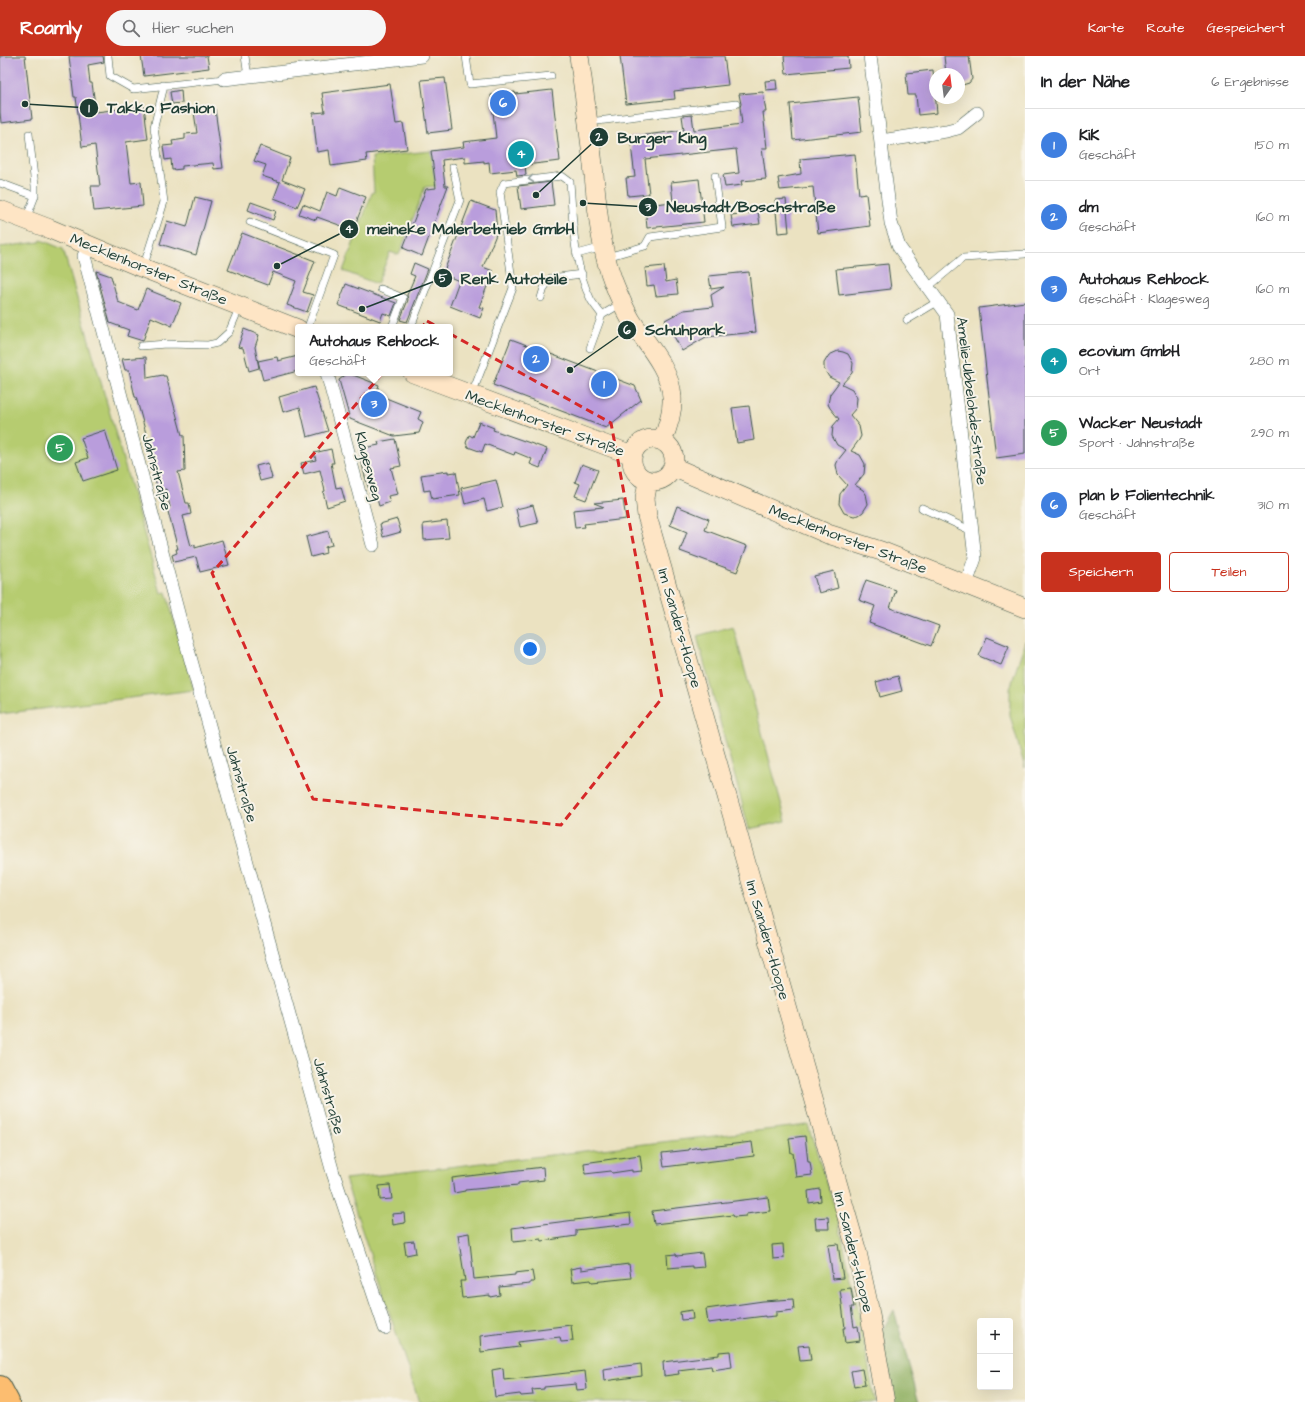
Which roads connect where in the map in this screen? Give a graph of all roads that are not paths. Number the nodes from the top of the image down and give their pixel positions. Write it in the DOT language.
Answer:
graph roads {
  1 [pos="108,56"];
  2 [pos="245,56"];
  3 [pos="417,56"];
  4 [pos="466,56"];
  5 [pos="579,56"];
  6 [pos="870,56"];
  7 [pos="551,76"];
  8 [pos="248,77"];
  9 [pos="224,79"];
  10 [pos="163,85"];
  11 [pos="736,104"];
  12 [pos="977,114"];
  13 [pos="588,122"];
  14 [pos="29,134"];
  15 [pos="881,141"];
  16 [pos="454,167"];
  17 [pos="715,176"];
  18 [pos="0,183"];
  19 [pos="35,196"];
  20 [pos="0,210"];
  21 [pos="26,219"];
  22 [pos="250,222"];
  23 [pos="89,246"];
  24 [pos="604,252"];
  25 [pos="577,254"];
  26 [pos="1025,254"];
  27 [pos="143,268"];
  28 [pos="582,274"];
  29 [pos="927,288"];
  30 [pos="381,289"];
  31 [pos="541,298"];
  32 [pos="622,302"];
  33 [pos="937,302"];
  34 [pos="240,306"];
  35 [pos="602,315"];
  36 [pos="907,320"];
  37 [pos="309,324"];
  38 [pos="393,324"];
  39 [pos="412,324"];
  40 [pos="295,328"];
  41 [pos="141,346"];
  42 [pos="590,348"];
  43 [pos="328,376"];
  44 [pos="421,376"];
  45 [pos="471,396"];
  46 [pos="662,441"];
  47 [pos="632,455"];
  48 [pos="673,467"];
  49 [pos="648,481"];
  50 [pos="922,508"];
  51 [pos="972,531"];
  52 [pos="373,545"];
  53 [pos="966,584"];
  54 [pos="1025,608"];
  55 [pos="385,1328"];
  56 [pos="0,1387"];
  57 [pos="8,1402"];
  58 [pos="885,1402"];
  1 -- 10 [label="lane"];
  2 -- 8 [label="lane"];
  3 -- 8 [label="street"];
  4 -- 7 [label="lane"];
  5 -- 13 [label="street"];
  6 -- 15 [label="street, Amelie-Ubbelohde-Straße"];
  8 -- 9 [label="street"];
  9 -- 10 [label="lane"];
  10 -- 27 [label="lane"];
  11 -- 13 [label="lane"];
  12 -- 15 [label="street"];
  13 -- 24 [label="street"];
  14 -- 19 [label="lane"];
  15 -- 29 [label="street, Amelie-Ubbelohde-Straße"];
  16 -- 39 [label="lane"];
  17 -- 24 [label="lane"];
  18 -- 19 [label="lane"];
  19 -- 21 [label="lane"];
  20 -- 21 [label="street, Mecklenhorster Straße"];
  21 -- 23 [label="street, Mecklenhorster Straße"];
  22 -- 37 [label="lane"];
  23 -- 27 [label="street, Mecklenhorster Straße"];
  23 -- 55 [label="street, Jahnstraße"];
  24 -- 25 [label="lane"];
  24 -- 32 [label="street"];
  25 -- 28 [label="lane"];
  25 -- 45 [label="lane, one-way"];
  26 -- 29 [label="lane"];
  27 -- 34 [label="street, Mecklenhorster Straße"];
  28 -- 31 [label="lane"];
  28 -- 35 [label="lane"];
  29 -- 33 [label="street, Amelie-Ubbelohde-Straße"];
  30 -- 38 [label="lane"];
  32 -- 35 [label="lane"];
  32 -- 46 [label="street"];
  33 -- 36 [label="lane"];
  33 -- 51 [label="street, Amelie-Ubbelohde-Straße"];
  34 -- 40 [label="street, Mecklenhorster Straße"];
  34 -- 41 [label="lane"];
  35 -- 42 [label="lane"];
  43 -- 52 [label="street, Klagesweg"];
  44 -- 45 [label="street, Mecklenhorster Straße"];
  45 -- 47 [label="street, Mecklenhorster Straße"];
  46 -- 47 [label="street"];
  46 -- 48 [label="street"];
  47 -- 49 [label="street"];
  48 -- 49 [label="street"];
  48 -- 53 [label="street, Mecklenhorster Straße"];
  49 -- 58 [label="street, Im Sanders-Hoope"];
  50 -- 51 [label="lane"];
  51 -- 53 [label="street, Amelie-Ubbelohde-Straße"];
  53 -- 54 [label="street, Mecklenhorster Straße"];
  56 -- 57 [label="highway"];
}
